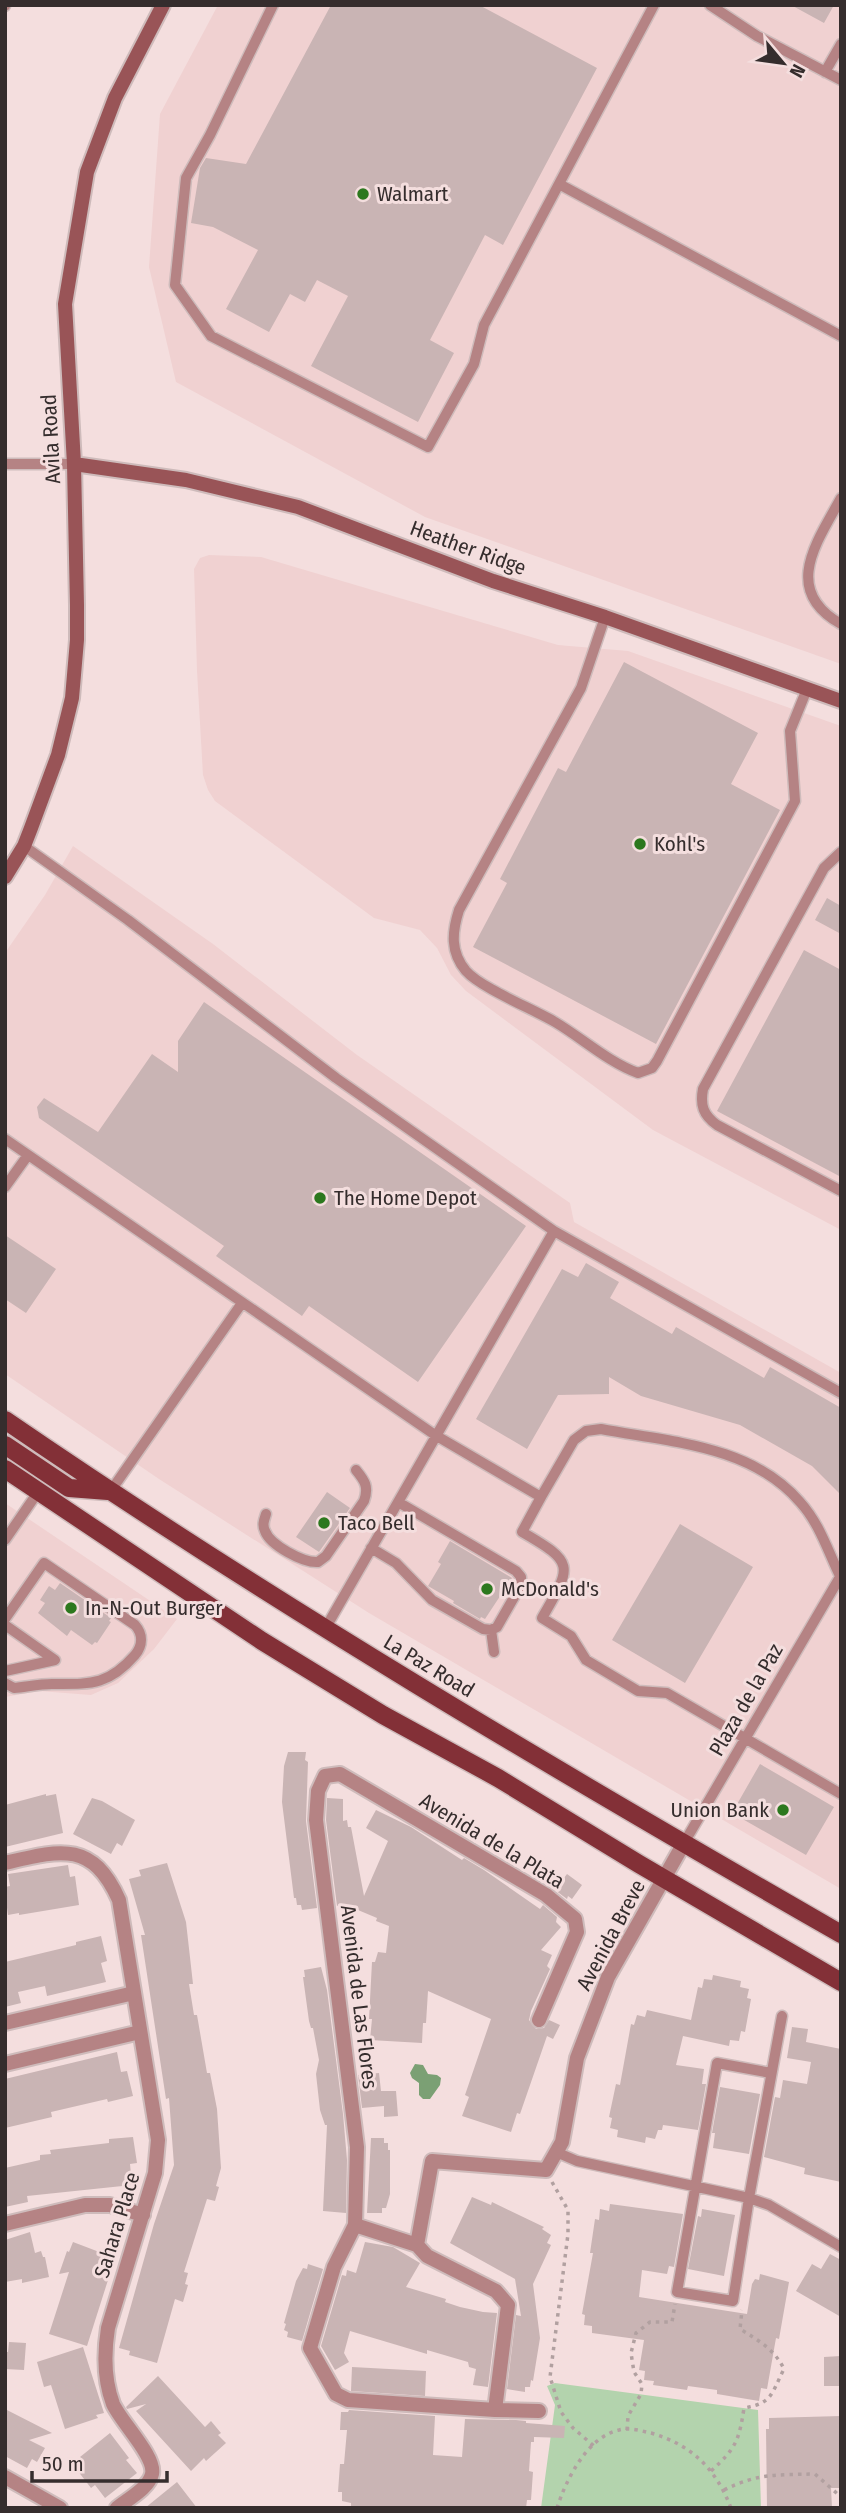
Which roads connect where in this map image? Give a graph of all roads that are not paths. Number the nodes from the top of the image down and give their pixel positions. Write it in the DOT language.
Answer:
graph roads {
  1 [pos="163,5"];
  2 [pos="273,5"];
  3 [pos="654,5"];
  4 [pos="710,5"];
  5 [pos="841,44"];
  6 [pos="825,72"];
  7 [pos="841,80"];
  8 [pos="559,184"];
  9 [pos="841,335"];
  10 [pos="5,464"];
  11 [pos="74,464"];
  12 [pos="841,498"];
  13 [pos="605,617"];
  14 [pos="841,624"];
  15 [pos="807,689"];
  16 [pos="841,701"];
  17 [pos="24,846"];
  18 [pos="841,852"];
  19 [pos="5,877"];
  20 [pos="5,1139"];
  21 [pos="27,1155"];
  22 [pos="5,1187"];
  23 [pos="841,1191"];
  24 [pos="554,1231"];
  25 [pos="242,1303"];
  26 [pos="841,1393"];
  27 [pos="5,1420"];
  28 [pos="435,1435"];
  29 [pos="5,1445"];
  30 [pos="5,1469"];
  31 [pos="356,1470"];
  32 [pos="38,1492"];
  33 [pos="110,1492"];
  34 [pos="541,1497"];
  35 [pos="398,1502"];
  36 [pos="266,1514"];
  37 [pos="5,1540"];
  38 [pos="371,1548"];
  39 [pos="840,1577"];
  40 [pos="5,1619"];
  41 [pos="5,1625"];
  42 [pos="325,1629"];
  43 [pos="491,1630"];
  44 [pos="494,1652"];
  45 [pos="5,1671"];
  46 [pos="5,1683"];
  47 [pos="745,1738"];
  48 [pos="326,1776"];
  49 [pos="841,1794"];
  50 [pos="684,1843"];
  51 [pos="5,1863"];
  52 [pos="664,1879"];
  53 [pos="841,1934"];
  54 [pos="841,1982"];
  55 [pos="134,1993"];
  56 [pos="782,2016"];
  57 [pos="539,2020"];
  58 [pos="5,2023"];
  59 [pos="140,2032"];
  60 [pos="5,2064"];
  61 [pos="771,2073"];
  62 [pos="556,2152"];
  63 [pos="694,2186"];
  64 [pos="749,2198"];
  65 [pos="143,2215"];
  66 [pos="5,2224"];
  67 [pos="355,2225"];
  68 [pos="417,2245"];
  69 [pos="841,2247"];
  70 [pos="495,2410"];
  71 [pos="539,2411"];
  72 [pos="5,2477"];
  73 [pos="60,2508"];
  74 [pos="117,2508"];
  1 -- 11 [label="main road, Avila Road"];
  2 -- 8 [label="lane"];
  3 -- 8 [label="lane"];
  4 -- 6 [label="lane"];
  5 -- 6 [label="lane"];
  6 -- 7 [label="lane"];
  8 -- 9 [label="lane"];
  10 -- 11 [label="lane"];
  11 -- 13 [label="main road, Heather Ridge"];
  11 -- 17 [label="main road, Avila Road"];
  12 -- 14 [label="lane"];
  13 -- 15 [label="main road, Heather Ridge"];
  13 -- 15 [label="lane"];
  15 -- 16 [label="main road, Heather Ridge"];
  17 -- 19 [label="main road, Avila Road"];
  17 -- 24 [label="lane"];
  18 -- 23 [label="lane"];
  20 -- 21 [label="lane"];
  21 -- 22 [label="lane"];
  21 -- 25 [label="lane"];
  24 -- 26 [label="lane"];
  24 -- 28 [label="lane"];
  25 -- 28 [label="lane"];
  25 -- 33 [label="lane"];
  27 -- 33 [label="main road, La Paz Road"];
  28 -- 34 [label="lane"];
  28 -- 35 [label="lane"];
  29 -- 33 [label="main road"];
  30 -- 32 [label="main road"];
  31 -- 36 [label="lane"];
  32 -- 37 [label="lane"];
  32 -- 52 [label="main road"];
  33 -- 42 [label="main road, La Paz Road"];
  34 -- 39 [label="lane"];
  34 -- 47 [label="lane"];
  35 -- 38 [label="lane"];
  35 -- 43 [label="lane"];
  38 -- 42 [label="lane"];
  38 -- 43 [label="lane"];
  39 -- 47 [label="lane, Plaza de la Paz"];
  40 -- 46 [label="lane"];
  41 -- 45 [label="lane"];
  42 -- 50 [label="main road, La Paz Road"];
  43 -- 44 [label="lane"];
  47 -- 49 [label="lane"];
  47 -- 50 [label="lane, Plaza de la Paz"];
  48 -- 57 [label="street, Avenida de la Plata"];
  48 -- 67 [label="street, Avenida de Las Flores"];
  50 -- 52 [label="street, Avenida Breve"];
  50 -- 53 [label="main road, La Paz Road"];
  51 -- 55 [label="street, Sahara Place"];
  52 -- 54 [label="main road"];
  52 -- 62 [label="street, Avenida Breve"];
  55 -- 58 [label="street"];
  55 -- 59 [label="street, Sahara Place"];
  56 -- 61 [label="lane"];
  59 -- 60 [label="street"];
  59 -- 65 [label="street, Sahara Place"];
  61 -- 63 [label="lane"];
  61 -- 64 [label="lane"];
  62 -- 63 [label="lane"];
  62 -- 68 [label="street, Avenida Breve"];
  63 -- 64 [label="lane"];
  63 -- 64 [label="lane"];
  64 -- 69 [label="lane"];
  65 -- 66 [label="street"];
  65 -- 74 [label="street, Sahara Place"];
  67 -- 68 [label="street"];
  67 -- 70 [label="street"];
  68 -- 70 [label="street"];
  70 -- 71 [label="street"];
  72 -- 73 [label="street"];
}
